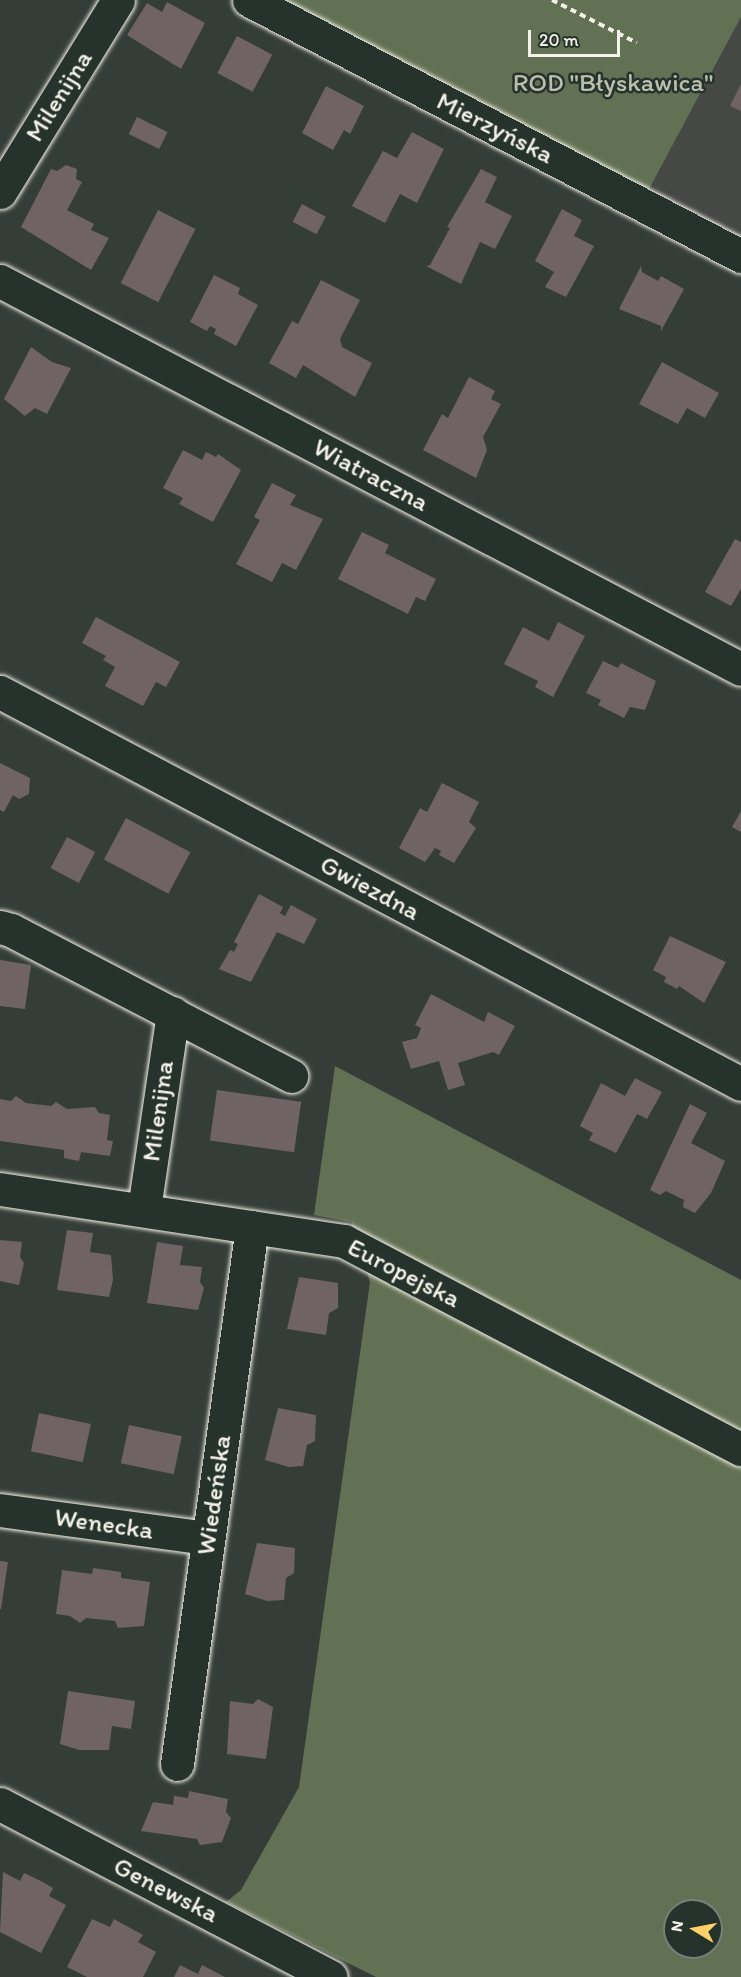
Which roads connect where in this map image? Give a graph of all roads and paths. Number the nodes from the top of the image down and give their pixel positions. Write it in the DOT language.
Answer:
graph roads {
  1 [pos="118,0"];
  2 [pos="249,0"];
  3 [pos="552,0"];
  4 [pos="637,43"];
  5 [pos="0,192"];
  6 [pos="741,256"];
  7 [pos="0,281"];
  8 [pos="741,669"];
  9 [pos="0,692"];
  10 [pos="0,927"];
  11 [pos="172,1013"];
  12 [pos="291,1076"];
  13 [pos="741,1084"];
  14 [pos="0,1189"];
  15 [pos="144,1209"];
  16 [pos="252,1227"];
  17 [pos="741,1449"];
  18 [pos="0,1510"];
  19 [pos="208,1538"];
  20 [pos="177,1764"];
  21 [pos="0,1804"];
  22 [pos="331,1977"];
  1 -- 5 [label="street, Milenijna"];
  2 -- 6 [label="street, Mierzyńska"];
  3 -- 4 [label="path"];
  7 -- 8 [label="street, Wiatraczna"];
  9 -- 13 [label="street, Gwiezdna"];
  10 -- 11 [label="street"];
  11 -- 12 [label="street"];
  11 -- 15 [label="street, Milenijna"];
  14 -- 15 [label="street, Europejska"];
  15 -- 16 [label="street, Europejska"];
  16 -- 17 [label="street, Europejska"];
  16 -- 19 [label="street, Wiedeńska"];
  18 -- 19 [label="street, Wenecka"];
  19 -- 20 [label="street, Wiedeńska"];
  21 -- 22 [label="street, Genewska"];
}
